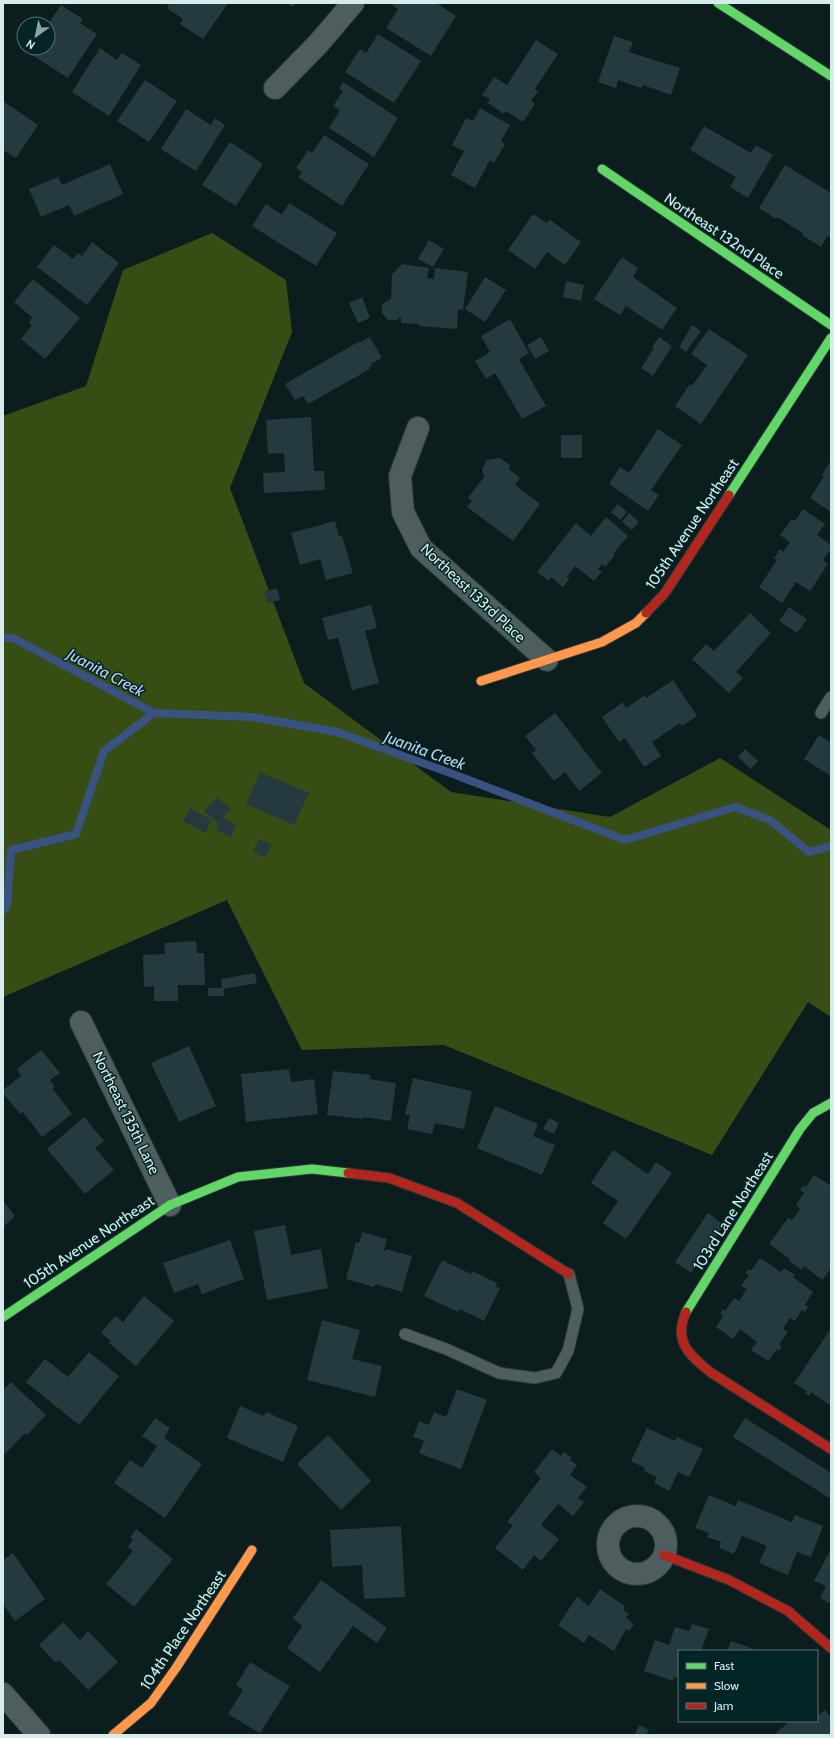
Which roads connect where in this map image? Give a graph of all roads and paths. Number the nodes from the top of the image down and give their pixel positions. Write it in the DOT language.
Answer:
graph roads {
  1 [pos="353,3"];
  2 [pos="718,3"];
  3 [pos="831,76"];
  4 [pos="275,88"];
  5 [pos="602,169"];
  6 [pos="831,325"];
  7 [pos="831,338"];
  8 [pos="418,428"];
  9 [pos="547,660"];
  10 [pos="481,681"];
  11 [pos="831,697"];
  12 [pos="821,713"];
  13 [pos="81,1022"];
  14 [pos="831,1103"];
  15 [pos="170,1205"];
  16 [pos="569,1274"];
  17 [pos="3,1317"];
  18 [pos="404,1334"];
  19 [pos="831,1449"];
  20 [pos="252,1550"];
  21 [pos="664,1555"];
  22 [pos="831,1648"];
  23 [pos="3,1694"];
  24 [pos="39,1735"];
  25 [pos="113,1735"];
  1 -- 4 [label="street"];
  2 -- 3 [label="street"];
  5 -- 6 [label="street, Northeast 132nd Place"];
  7 -- 9 [label="street, 105th Avenue Northeast"];
  8 -- 9 [label="street, Northeast 133rd Place"];
  9 -- 10 [label="street, 105th Avenue Northeast"];
  11 -- 12 [label="lane"];
  13 -- 15 [label="street, Northeast 135th Lane"];
  14 -- 19 [label="street, 103rd Lane Northeast"];
  15 -- 16 [label="street, 105th Avenue Northeast"];
  15 -- 17 [label="street, 105th Avenue Northeast"];
  16 -- 18 [label="lane"];
  20 -- 25 [label="street, 104th Place Northeast"];
  21 -- 22 [label="street"];
  23 -- 24 [label="street"];
}
